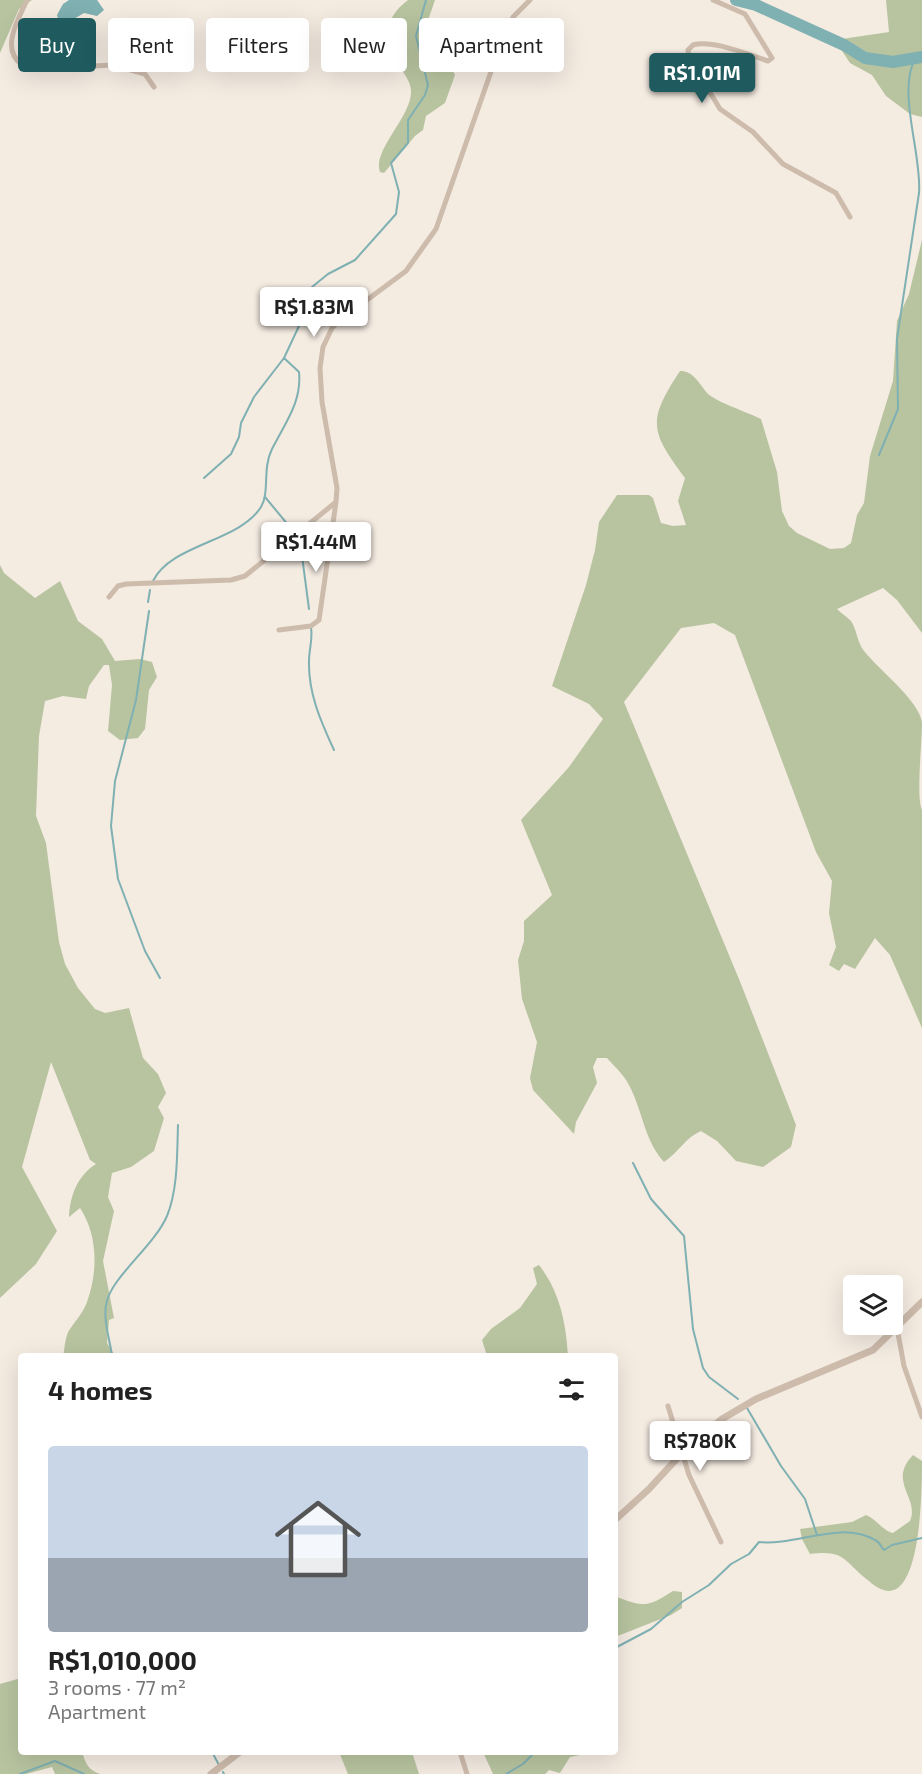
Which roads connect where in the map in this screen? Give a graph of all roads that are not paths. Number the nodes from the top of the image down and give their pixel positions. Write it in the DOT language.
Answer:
graph roads {
  1 [pos="27,0"];
  2 [pos="530,0"];
  3 [pos="713,0"];
  4 [pos="722,1"];
  5 [pos="154,87"];
  6 [pos="850,217"];
  7 [pos="336,502"];
  8 [pos="109,597"];
  9 [pos="279,630"];
  10 [pos="922,1302"];
  11 [pos="903,1322"];
  12 [pos="889,1335"];
  13 [pos="898,1335"];
  14 [pos="668,1406"];
  15 [pos="922,1417"];
  16 [pos="682,1453"];
  17 [pos="618,1517"];
  18 [pos="721,1542"];
  19 [pos="236,1755"];
  20 [pos="461,1755"];
  21 [pos="211,1774"];
  22 [pos="467,1774"];
  1 -- 5 [label="street"];
  2 -- 7 [label="street"];
  3 -- 4 [label="street"];
  4 -- 6 [label="street"];
  7 -- 8 [label="street"];
  7 -- 9 [label="street"];
  10 -- 11 [label="street"];
  12 -- 16 [label="street"];
  13 -- 15 [label="street"];
  14 -- 16 [label="street"];
  16 -- 17 [label="street"];
  16 -- 18 [label="street"];
  19 -- 21 [label="street"];
  20 -- 22 [label="street"];
}
